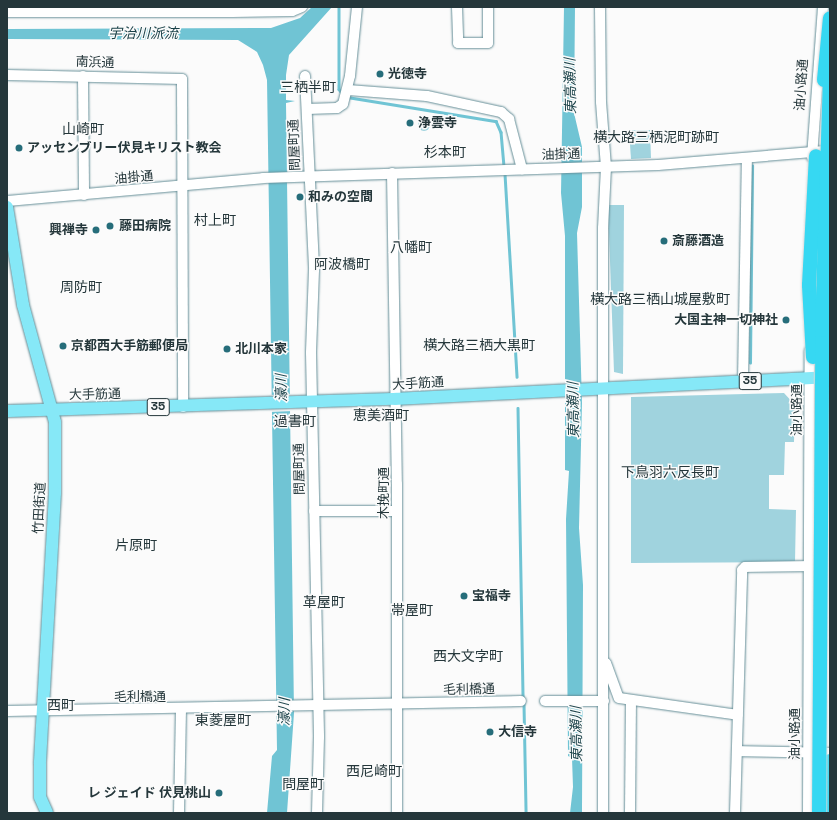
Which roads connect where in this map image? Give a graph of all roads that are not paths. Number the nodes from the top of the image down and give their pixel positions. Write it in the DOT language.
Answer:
graph roads {
  1 [pos="302,7"];
  2 [pos="357,7"];
  3 [pos="457,7"];
  4 [pos="488,7"];
  5 [pos="600,7"];
  6 [pos="823,7"];
  7 [pos="156,9"];
  8 [pos="7,12"];
  9 [pos="830,18"];
  10 [pos="830,71"];
  11 [pos="7,75"];
  12 [pos="83,76"];
  13 [pos="305,76"];
  14 [pos="347,94"];
  15 [pos="307,109"];
  16 [pos="830,150"];
  17 [pos="812,152"];
  18 [pos="747,158"];
  19 [pos="606,167"];
  20 [pos="517,170"];
  21 [pos="392,173"];
  22 [pos="309,177"];
  23 [pos="183,186"];
  24 [pos="84,195"];
  25 [pos="7,201"];
  26 [pos="7,207"];
  27 [pos="830,377"];
  28 [pos="810,378"];
  29 [pos="743,382"];
  30 [pos="600,390"];
  31 [pos="395,399"];
  32 [pos="312,402"];
  33 [pos="183,407"];
  34 [pos="53,410"];
  35 [pos="7,411"];
  36 [pos="820,439"];
  37 [pos="314,511"];
  38 [pos="397,511"];
  39 [pos="808,566"];
  40 [pos="604,661"];
  41 [pos="521,701"];
  42 [pos="602,701"];
  43 [pos="548,702"];
  44 [pos="631,702"];
  45 [pos="397,704"];
  46 [pos="318,706"];
  47 [pos="181,709"];
  48 [pos="43,710"];
  49 [pos="7,711"];
  50 [pos="738,715"];
  51 [pos="737,751"];
  52 [pos="808,752"];
  53 [pos="830,753"];
  54 [pos="830,761"];
  55 [pos="47,813"];
  56 [pos="179,813"];
  57 [pos="317,813"];
  58 [pos="397,813"];
  59 [pos="604,813"];
  60 [pos="630,813"];
  61 [pos="735,813"];
  62 [pos="808,813"];
  63 [pos="819,813"];
  64 [pos="830,813"];
  1 -- 7 [label="street"];
  2 -- 14 [label="street"];
  3 -- 4 [label="street"];
  5 -- 19 [label="street"];
  6 -- 17 [label="street, 油小路通"];
  7 -- 8 [label="street"];
  9 -- 36 [label="highway, bridge"];
  10 -- 36 [label="highway, bridge"];
  11 -- 12 [label="street, 南浜通"];
  12 -- 23 [label="street, 南浜通"];
  12 -- 24 [label="street"];
  13 -- 15 [label="street, 問屋町通"];
  14 -- 15 [label="street"];
  14 -- 20 [label="street"];
  15 -- 22 [label="street, 問屋町通"];
  16 -- 17 [label="street, 油掛通"];
  17 -- 18 [label="street, 油掛通"];
  17 -- 28 [label="street, 油小路通"];
  18 -- 19 [label="street, 油掛通"];
  18 -- 29 [label="street"];
  19 -- 20 [label="street, 油掛通"];
  19 -- 30 [label="street"];
  20 -- 21 [label="street, 油掛通"];
  21 -- 22 [label="street, 油掛通"];
  21 -- 31 [label="street, 木挽町通"];
  22 -- 23 [label="street, 油掛通"];
  22 -- 32 [label="street, 問屋町通"];
  23 -- 24 [label="street, 油掛通"];
  23 -- 33 [label="street"];
  24 -- 25 [label="street, 油掛通"];
  26 -- 34 [label="main road, 竹田街道"];
  27 -- 28 [label="main road, 大手筋通 / 35"];
  28 -- 29 [label="main road, 大手筋通 / 35"];
  28 -- 39 [label="street, 油小路通"];
  29 -- 30 [label="main road, 大手筋通 / 35"];
  30 -- 31 [label="main road, 大手筋通 / 35"];
  30 -- 40 [label="street"];
  31 -- 32 [label="main road, 大手筋通 / 35"];
  31 -- 38 [label="street, 木挽町通"];
  32 -- 33 [label="main road, 大手筋通 / 35"];
  32 -- 37 [label="street, 問屋町通"];
  33 -- 34 [label="main road, 大手筋通 / 35"];
  34 -- 35 [label="main road, 大手筋通 / 35"];
  34 -- 48 [label="main road, 竹田街道"];
  36 -- 63 [label="highway, bridge"];
  37 -- 38 [label="street"];
  37 -- 46 [label="street, 問屋町通"];
  38 -- 45 [label="street, 木挽町通"];
  39 -- 50 [label="street"];
  39 -- 52 [label="street, 油小路通"];
  40 -- 42 [label="street"];
  40 -- 44 [label="street"];
  41 -- 45 [label="street, 毛利橋通"];
  42 -- 43 [label="street"];
  42 -- 59 [label="street"];
  44 -- 50 [label="street"];
  44 -- 60 [label="street"];
  45 -- 46 [label="street, 毛利橋通"];
  45 -- 58 [label="street, 木挽町通"];
  46 -- 47 [label="street, 毛利橋通"];
  46 -- 57 [label="street, 問屋町通"];
  47 -- 48 [label="street, 毛利橋通"];
  47 -- 56 [label="street"];
  48 -- 49 [label="street, 毛利橋通"];
  48 -- 55 [label="main road, 竹田街道"];
  50 -- 51 [label="street"];
  51 -- 52 [label="street"];
  51 -- 61 [label="street"];
  52 -- 53 [label="street"];
  52 -- 62 [label="street, 油小路通"];
  54 -- 64 [label="highway"];
}
